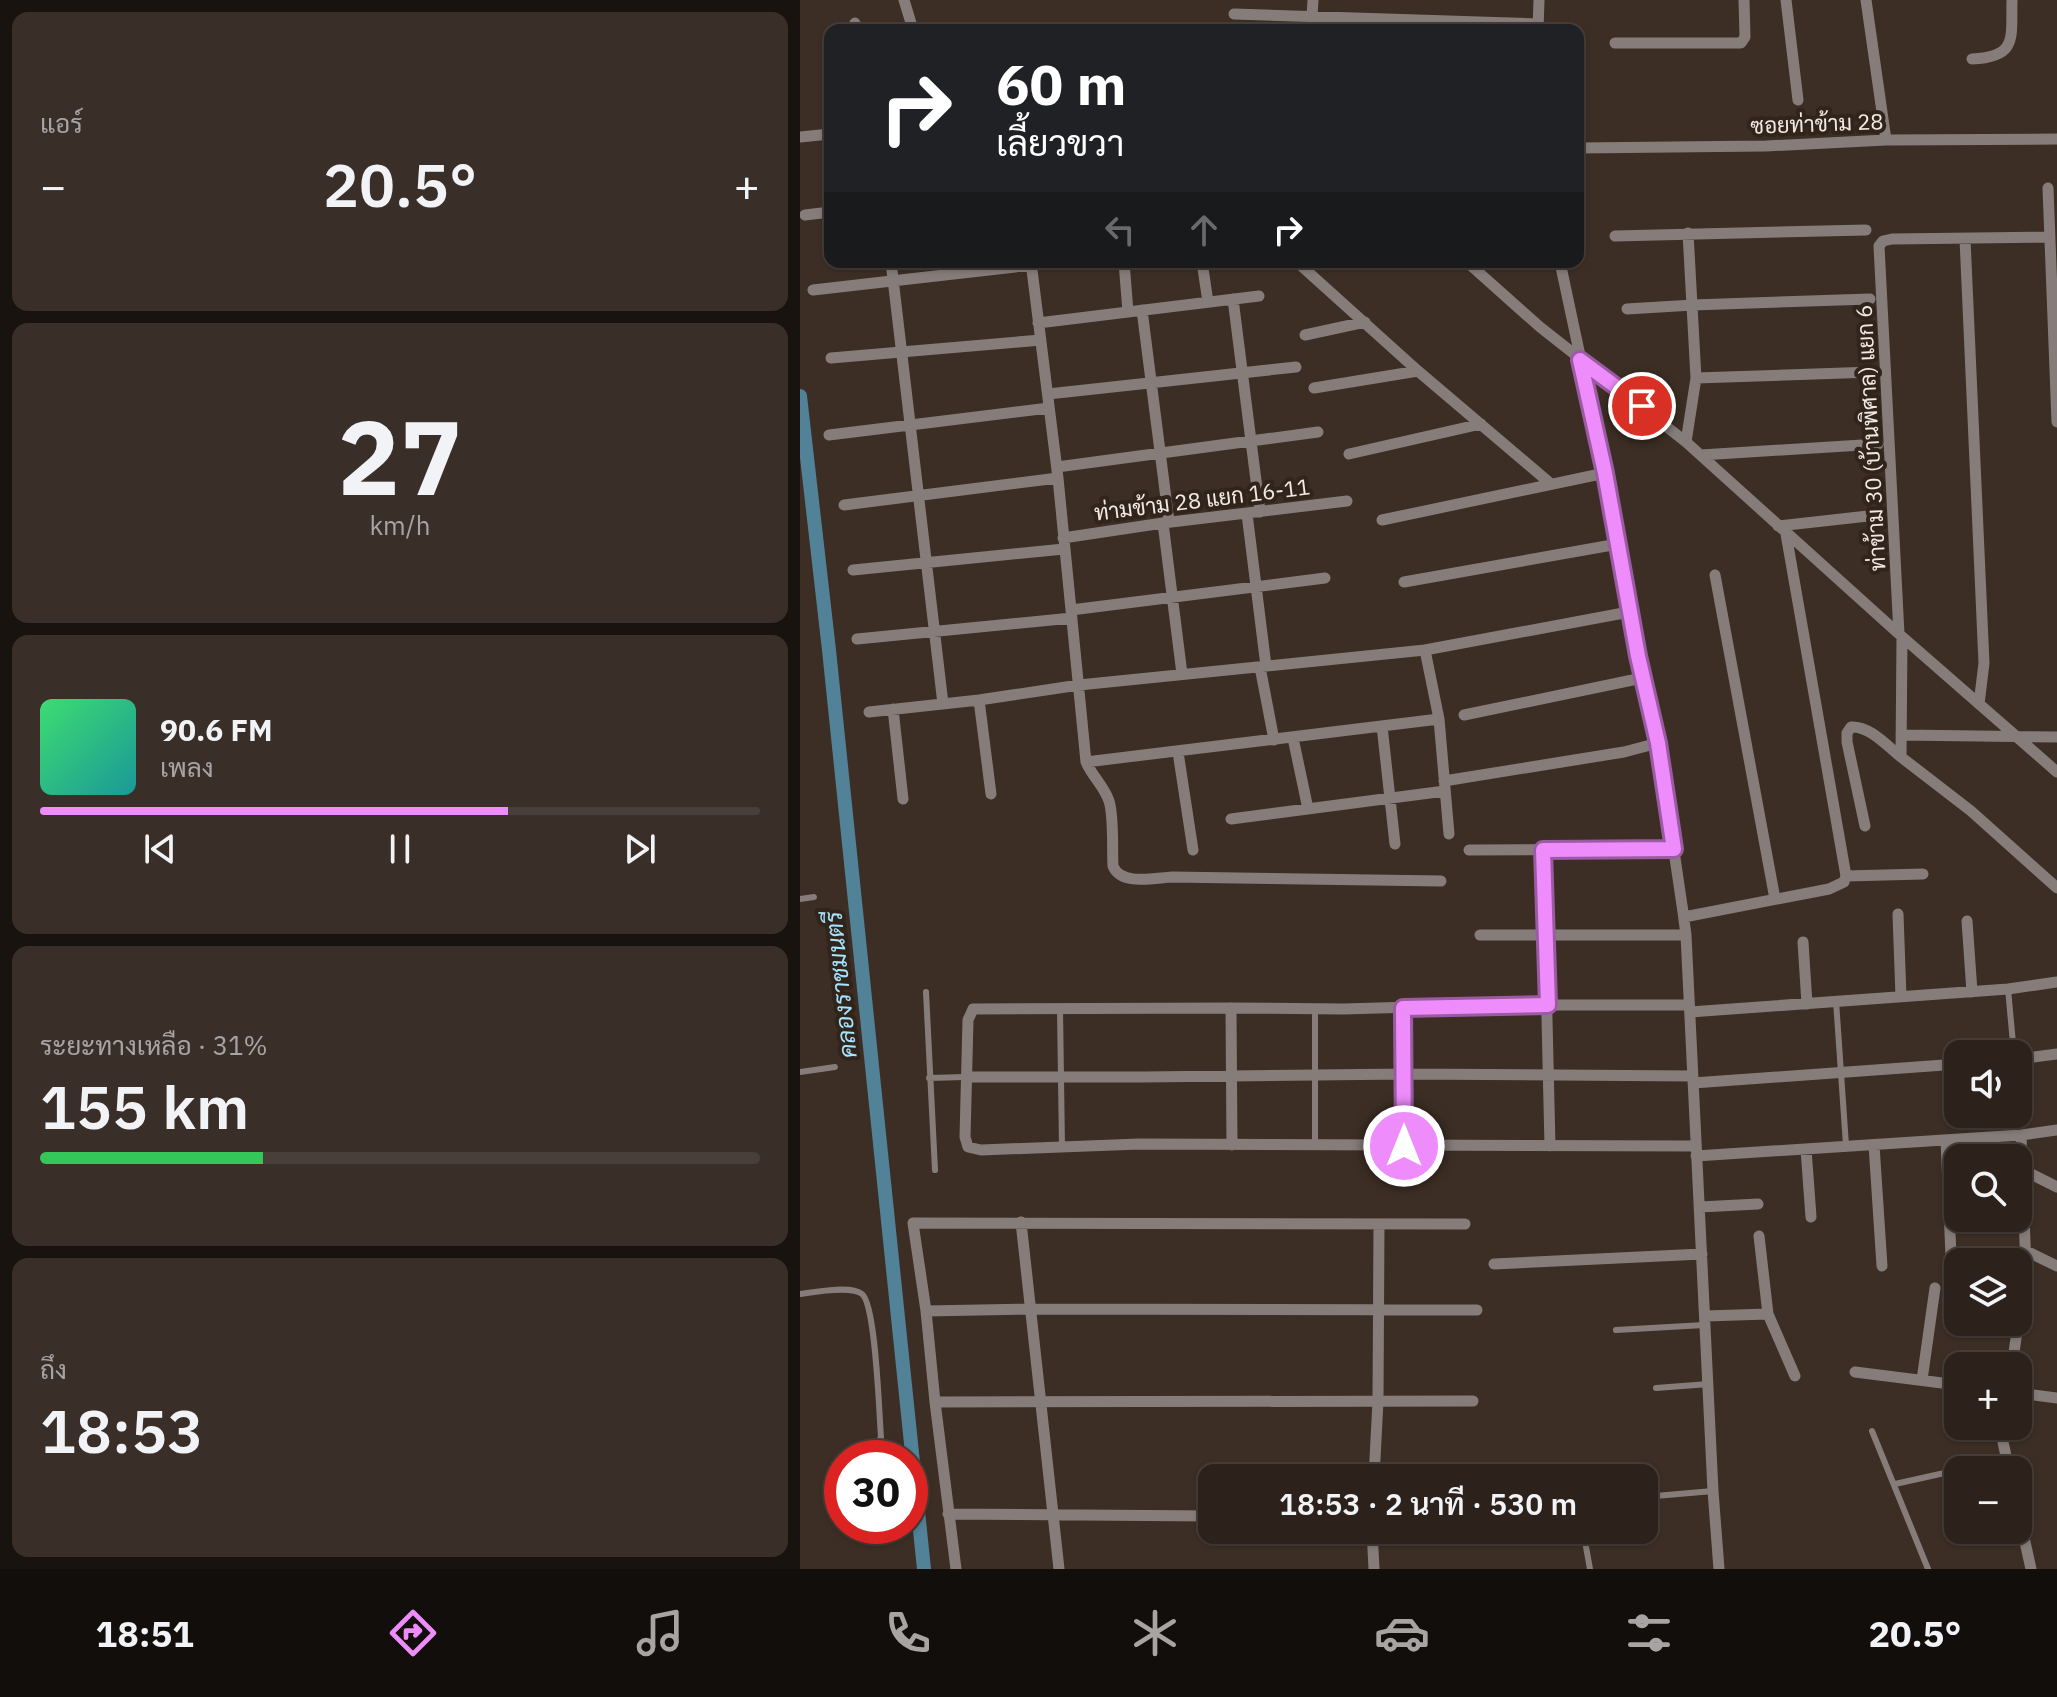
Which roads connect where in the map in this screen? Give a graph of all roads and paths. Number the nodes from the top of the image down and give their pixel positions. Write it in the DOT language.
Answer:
graph roads {
  1 [pos="904,0"];
  2 [pos="1313,0"];
  3 [pos="1539,0"];
  4 [pos="1744,0"];
  5 [pos="1786,0"];
  6 [pos="1866,0"];
  7 [pos="2012,0"];
  8 [pos="1234,14"];
  9 [pos="1312,16"];
  10 [pos="911,24"];
  11 [pos="1476,24"];
  12 [pos="1538,24"];
  13 [pos="1615,43"];
  14 [pos="1972,59"];
  15 [pos="1798,100"];
  16 [pos="824,135"];
  17 [pos="800,137"];
  18 [pos="2057,139"];
  19 [pos="1886,140"];
  20 [pos="1584,148"];
  21 [pos="2048,188"];
  22 [pos="824,213"];
  23 [pos="805,215"];
  24 [pos="1866,230"];
  25 [pos="1688,233"];
  26 [pos="1615,236"];
  27 [pos="2049,237"];
  28 [pos="1965,239"];
  29 [pos="892,268"];
  30 [pos="993,268"];
  31 [pos="1032,268"];
  32 [pos="1124,268"];
  33 [pos="1203,268"];
  34 [pos="1304,268"];
  35 [pos="1474,268"];
  36 [pos="1561,268"];
  37 [pos="893,281"];
  38 [pos="813,290"];
  39 [pos="1259,296"];
  40 [pos="1233,299"];
  41 [pos="1870,299"];
  42 [pos="1208,302"];
  43 [pos="1693,305"];
  44 [pos="1627,309"];
  45 [pos="1142,310"];
  46 [pos="1128,312"];
  47 [pos="1365,322"];
  48 [pos="1038,323"];
  49 [pos="1305,335"];
  50 [pos="1041,340"];
  51 [pos="901,352"];
  52 [pos="831,358"];
  53 [pos="1580,360"];
  54 [pos="1296,367"];
  55 [pos="1418,371"];
  56 [pos="1242,372"];
  57 [pos="1873,372"];
  58 [pos="1696,378"];
  59 [pos="1151,383"];
  60 [pos="1314,388"];
  61 [pos="1048,394"];
  62 [pos="1049,408"];
  63 [pos="2057,422"];
  64 [pos="1481,424"];
  65 [pos="912,425"];
  66 [pos="1318,432"];
  67 [pos="829,435"];
  68 [pos="1251,441"];
  69 [pos="1686,442"];
  70 [pos="1878,444"];
  71 [pos="1161,453"];
  72 [pos="1349,454"];
  73 [pos="1701,455"];
  74 [pos="1058,472"];
  75 [pos="1605,473"];
  76 [pos="1551,484"];
  77 [pos="918,496"];
  78 [pos="1347,501"];
  79 [pos="844,505"];
  80 [pos="1260,512"];
  81 [pos="1247,514"];
  82 [pos="1877,515"];
  83 [pos="1382,520"];
  84 [pos="1166,523"];
  85 [pos="1782,530"];
  86 [pos="1064,543"];
  87 [pos="1618,544"];
  88 [pos="927,563"];
  89 [pos="853,570"];
  90 [pos="1715,575"];
  91 [pos="1325,578"];
  92 [pos="1404,582"];
  93 [pos="1255,586"];
  94 [pos="1171,597"];
  95 [pos="1629,612"];
  96 [pos="1072,614"];
  97 [pos="934,631"];
  98 [pos="1901,636"];
  99 [pos="857,639"];
  100 [pos="1425,650"];
  101 [pos="1263,666"];
  102 [pos="1182,674"];
  103 [pos="1642,678"];
  104 [pos="1079,685"];
  105 [pos="979,700"];
  106 [pos="943,704"];
  107 [pos="1979,704"];
  108 [pos="893,709"];
  109 [pos="869,712"];
  110 [pos="1464,715"];
  111 [pos="1439,719"];
  112 [pos="1382,726"];
  113 [pos="1901,735"];
  114 [pos="2057,737"];
  115 [pos="1293,738"];
  116 [pos="2018,738"];
  117 [pos="1274,740"];
  118 [pos="1658,743"];
  119 [pos="1178,752"];
  120 [pos="1901,757"];
  121 [pos="1086,762"];
  122 [pos="2057,772"];
  123 [pos="1445,786"];
  124 [pos="991,794"];
  125 [pos="1390,798"];
  126 [pos="903,799"];
  127 [pos="1308,809"];
  128 [pos="1231,819"];
  129 [pos="1865,826"];
  130 [pos="1449,834"];
  131 [pos="1395,844"];
  132 [pos="1674,849"];
  133 [pos="1193,850"];
  134 [pos="1469,850"];
  135 [pos="1543,850"];
  136 [pos="1923,874"];
  137 [pos="1846,876"];
  138 [pos="1441,881"];
  139 [pos="2057,888"];
  140 [pos="814,897"];
  141 [pos="800,899"];
  142 [pos="1775,899"];
  143 [pos="1898,914"];
  144 [pos="1684,917"];
  145 [pos="1967,921"];
  146 [pos="1480,935"];
  147 [pos="1545,935"];
  148 [pos="1686,935"];
  149 [pos="1803,942"];
  150 [pos="2057,982"];
  151 [pos="2008,989"];
  152 [pos="926,992"];
  153 [pos="1972,992"];
  154 [pos="1901,997"];
  155 [pos="1836,1001"];
  156 [pos="1807,1004"];
  157 [pos="1548,1005"];
  158 [pos="1231,1008"];
  159 [pos="1403,1008"];
  160 [pos="1690,1008"];
  161 [pos="1060,1009"];
  162 [pos="1315,1009"];
  163 [pos="2013,1040"];
  164 [pos="2057,1054"];
  165 [pos="2032,1057"];
  166 [pos="1944,1065"];
  167 [pos="835,1067"];
  168 [pos="800,1072"];
  169 [pos="1841,1073"];
  170 [pos="1404,1074"];
  171 [pos="1317,1075"];
  172 [pos="1550,1075"];
  173 [pos="1232,1076"];
  174 [pos="967,1077"];
  175 [pos="1062,1077"];
  176 [pos="929,1078"];
  177 [pos="1693,1079"];
  178 [pos="2057,1130"];
  179 [pos="2021,1135"];
  180 [pos="1946,1140"];
  181 [pos="2022,1144"];
  182 [pos="1232,1145"];
  183 [pos="1874,1145"];
  184 [pos="1315,1146"];
  185 [pos="1404,1146"];
  186 [pos="1550,1146"];
  187 [pos="1062,1147"];
  188 [pos="1846,1147"];
  189 [pos="1806,1149"];
  190 [pos="1696,1151"];
  191 [pos="935,1170"];
  192 [pos="2032,1174"];
  193 [pos="2057,1187"];
  194 [pos="1758,1204"];
  195 [pos="1700,1207"];
  196 [pos="1811,1217"];
  197 [pos="1021,1222"];
  198 [pos="1379,1224"];
  199 [pos="1465,1224"];
  200 [pos="1759,1236"];
  201 [pos="1951,1248"];
  202 [pos="1702,1254"];
  203 [pos="2032,1254"];
  204 [pos="1494,1264"];
  205 [pos="1882,1266"];
  206 [pos="2057,1266"];
  207 [pos="1935,1288"];
  208 [pos="800,1294"];
  209 [pos="1030,1309"];
  210 [pos="1477,1310"];
  211 [pos="926,1311"];
  212 [pos="1379,1311"];
  213 [pos="1768,1314"];
  214 [pos="1706,1320"];
  215 [pos="1616,1330"];
  216 [pos="1855,1372"];
  217 [pos="1795,1376"];
  218 [pos="1922,1380"];
  219 [pos="1944,1383"];
  220 [pos="1709,1384"];
  221 [pos="1656,1388"];
  222 [pos="2032,1395"];
  223 [pos="2057,1398"];
  224 [pos="1042,1400"];
  225 [pos="1378,1401"];
  226 [pos="1473,1401"];
  227 [pos="935,1402"];
  228 [pos="1872,1431"];
  229 [pos="879,1440"];
  230 [pos="1375,1464"];
  231 [pos="1944,1473"];
  232 [pos="1895,1484"];
  233 [pos="1713,1491"];
  234 [pos="1658,1496"];
  235 [pos="948,1514"];
  236 [pos="1054,1514"];
  237 [pos="1198,1516"];
  238 [pos="1373,1544"];
  239 [pos="1586,1544"];
  240 [pos="2025,1544"];
  241 [pos="956,1569"];
  242 [pos="1059,1569"];
  243 [pos="1374,1569"];
  244 [pos="1590,1569"];
  245 [pos="1719,1569"];
  246 [pos="1928,1569"];
  247 [pos="2031,1569"];
  1 -- 10 [label="street"];
  2 -- 9 [label="street"];
  3 -- 12 [label="street"];
  4 -- 13 [label="street"];
  5 -- 15 [label="street"];
  6 -- 19 [label="street"];
  7 -- 14 [label="street"];
  8 -- 9 [label="street"];
  9 -- 11 [label="street"];
  16 -- 17 [label="street"];
  18 -- 19 [label="street, ซอยท่าข้าม 28"];
  19 -- 20 [label="street, ซอยท่าข้าม 28"];
  21 -- 27 [label="street"];
  22 -- 23 [label="street"];
  24 -- 25 [label="street"];
  25 -- 26 [label="street"];
  25 -- 43 [label="street"];
  27 -- 28 [label="street"];
  27 -- 63 [label="street"];
  28 -- 98 [label="street, ท่าข้าม 30 (บ้านพิศาล) แยก 6"];
  28 -- 107 [label="street"];
  29 -- 37 [label="street"];
  30 -- 37 [label="street"];
  31 -- 48 [label="street"];
  32 -- 46 [label="street"];
  33 -- 42 [label="street"];
  34 -- 47 [label="street"];
  35 -- 53 [label="street"];
  36 -- 53 [label="street"];
  37 -- 38 [label="street"];
  37 -- 51 [label="street"];
  39 -- 40 [label="street"];
  40 -- 42 [label="street"];
  40 -- 56 [label="street"];
  41 -- 43 [label="street"];
  42 -- 45 [label="street"];
  43 -- 44 [label="street"];
  43 -- 58 [label="street"];
  45 -- 46 [label="street"];
  45 -- 59 [label="street"];
  46 -- 48 [label="street"];
  47 -- 49 [label="street"];
  47 -- 55 [label="street"];
  48 -- 50 [label="street"];
  50 -- 51 [label="street"];
  50 -- 61 [label="street"];
  51 -- 52 [label="street"];
  51 -- 65 [label="street"];
  53 -- 69 [label="street"];
  53 -- 75 [label="street"];
  54 -- 56 [label="street"];
  55 -- 60 [label="street"];
  55 -- 64 [label="street"];
  56 -- 59 [label="street"];
  56 -- 68 [label="street"];
  57 -- 58 [label="street"];
  58 -- 69 [label="street"];
  59 -- 61 [label="street"];
  59 -- 71 [label="street"];
  61 -- 62 [label="street"];
  62 -- 65 [label="street"];
  62 -- 74 [label="street"];
  64 -- 72 [label="street"];
  64 -- 76 [label="street"];
  65 -- 67 [label="street"];
  65 -- 77 [label="street"];
  66 -- 68 [label="street"];
  68 -- 71 [label="street"];
  68 -- 80 [label="street"];
  69 -- 73 [label="street"];
  70 -- 73 [label="street"];
  71 -- 74 [label="street"];
  71 -- 84 [label="street"];
  73 -- 85 [label="street"];
  74 -- 77 [label="street"];
  74 -- 86 [label="street"];
  75 -- 76 [label="street"];
  75 -- 87 [label="street"];
  76 -- 83 [label="street"];
  77 -- 79 [label="street"];
  77 -- 88 [label="street"];
  78 -- 80 [label="street, ท่ามข้าม 28 แยก 16-11"];
  80 -- 81 [label="street, ท่ามข้าม 28 แยก 16-11"];
  81 -- 84 [label="street, ท่ามข้าม 28 แยก 16-11"];
  81 -- 93 [label="street"];
  82 -- 85 [label="street"];
  84 -- 86 [label="street, ท่ามข้าม 28 แยก 16-11"];
  84 -- 94 [label="street"];
  85 -- 98 [label="street"];
  85 -- 137 [label="street"];
  86 -- 88 [label="street, ท่ามข้าม 28 แยก 16-11"];
  86 -- 96 [label="street"];
  87 -- 92 [label="street"];
  87 -- 95 [label="street"];
  88 -- 89 [label="street, ท่ามข้าม 28 แยก 16-11"];
  88 -- 97 [label="street"];
  90 -- 142 [label="street"];
  91 -- 93 [label="street"];
  93 -- 94 [label="street"];
  93 -- 101 [label="street"];
  94 -- 96 [label="street"];
  94 -- 102 [label="street"];
  95 -- 100 [label="street"];
  95 -- 103 [label="street"];
  96 -- 97 [label="street"];
  96 -- 104 [label="street"];
  97 -- 99 [label="street"];
  97 -- 106 [label="street"];
  98 -- 107 [label="street"];
  98 -- 113 [label="street, ท่าข้าม 30 (บ้านพิศาล) แยก 6"];
  100 -- 101 [label="street"];
  100 -- 111 [label="street"];
  101 -- 102 [label="street"];
  101 -- 117 [label="street"];
  102 -- 104 [label="street"];
  103 -- 110 [label="street"];
  103 -- 118 [label="street"];
  104 -- 105 [label="street"];
  104 -- 121 [label="street"];
  105 -- 106 [label="street"];
  105 -- 124 [label="street"];
  106 -- 108 [label="street"];
  107 -- 116 [label="street"];
  108 -- 109 [label="street"];
  108 -- 126 [label="street"];
  111 -- 112 [label="street"];
  111 -- 123 [label="street"];
  112 -- 115 [label="street"];
  112 -- 125 [label="street"];
  113 -- 116 [label="street"];
  113 -- 120 [label="street, ท่าข้าม 30 (บ้านพิศาล) แยก 6"];
  114 -- 116 [label="street"];
  115 -- 117 [label="street"];
  115 -- 127 [label="street"];
  116 -- 122 [label="street"];
  117 -- 119 [label="street"];
  118 -- 123 [label="street"];
  118 -- 132 [label="street"];
  119 -- 121 [label="street"];
  119 -- 133 [label="street"];
  120 -- 129 [label="street"];
  120 -- 139 [label="street"];
  121 -- 138 [label="street"];
  123 -- 125 [label="street"];
  123 -- 130 [label="street"];
  125 -- 127 [label="street"];
  125 -- 131 [label="street"];
  127 -- 128 [label="street"];
  132 -- 135 [label="street"];
  132 -- 144 [label="street"];
  134 -- 135 [label="street"];
  135 -- 147 [label="street"];
  136 -- 137 [label="street"];
  137 -- 142 [label="street"];
  140 -- 141 [label="lane"];
  142 -- 144 [label="street"];
  143 -- 154 [label="street"];
  144 -- 148 [label="street"];
  145 -- 153 [label="street"];
  146 -- 147 [label="street"];
  147 -- 148 [label="street"];
  147 -- 157 [label="street"];
  148 -- 160 [label="street"];
  149 -- 156 [label="street"];
  150 -- 151 [label="street"];
  151 -- 153 [label="street"];
  151 -- 163 [label="lane"];
  152 -- 176 [label="lane"];
  153 -- 154 [label="street"];
  154 -- 155 [label="street"];
  155 -- 156 [label="street"];
  155 -- 169 [label="lane"];
  156 -- 160 [label="street"];
  157 -- 159 [label="street"];
  157 -- 160 [label="street"];
  157 -- 172 [label="street"];
  158 -- 161 [label="street"];
  158 -- 162 [label="street"];
  158 -- 173 [label="street"];
  159 -- 162 [label="street"];
  159 -- 170 [label="street"];
  160 -- 177 [label="street"];
  161 -- 174 [label="street"];
  161 -- 175 [label="lane"];
  162 -- 171 [label="lane"];
  164 -- 165 [label="street"];
  166 -- 169 [label="street"];
  167 -- 168 [label="lane"];
  169 -- 177 [label="street"];
  169 -- 188 [label="lane"];
  170 -- 171 [label="street"];
  170 -- 172 [label="street"];
  170 -- 185 [label="street"];
  171 -- 173 [label="street"];
  171 -- 184 [label="lane"];
  172 -- 177 [label="street"];
  172 -- 186 [label="street"];
  173 -- 175 [label="street"];
  173 -- 182 [label="street"];
  174 -- 175 [label="street"];
  174 -- 176 [label="lane"];
  174 -- 187 [label="street"];
  175 -- 187 [label="lane"];
  176 -- 191 [label="lane"];
  177 -- 190 [label="street"];
  178 -- 179 [label="street"];
  179 -- 180 [label="street"];
  179 -- 181 [label="street"];
  180 -- 183 [label="street"];
  180 -- 201 [label="street"];
  182 -- 184 [label="street"];
  182 -- 187 [label="street"];
  183 -- 188 [label="street"];
  183 -- 205 [label="street"];
  184 -- 185 [label="street"];
  185 -- 186 [label="street"];
  186 -- 190 [label="street"];
  188 -- 189 [label="street"];
  189 -- 190 [label="street"];
  189 -- 196 [label="street"];
  190 -- 195 [label="street"];
  192 -- 193 [label="street"];
  194 -- 195 [label="street"];
  195 -- 202 [label="street"];
  197 -- 198 [label="street"];
  197 -- 209 [label="street"];
  197 -- 211 [label="street"];
  198 -- 199 [label="street"];
  198 -- 212 [label="street"];
  200 -- 213 [label="street"];
  202 -- 204 [label="street"];
  202 -- 214 [label="street"];
  203 -- 206 [label="street"];
  207 -- 218 [label="street"];
  208 -- 229 [label="lane"];
  209 -- 211 [label="street"];
  209 -- 212 [label="street"];
  209 -- 224 [label="street"];
  210 -- 212 [label="street"];
  211 -- 227 [label="street"];
  212 -- 225 [label="street"];
  213 -- 214 [label="street"];
  213 -- 217 [label="street"];
  214 -- 215 [label="lane"];
  214 -- 220 [label="street"];
  216 -- 218 [label="street"];
  218 -- 219 [label="street"];
  220 -- 221 [label="lane"];
  220 -- 233 [label="street"];
  222 -- 223 [label="street"];
  224 -- 225 [label="street"];
  224 -- 227 [label="street"];
  224 -- 236 [label="street"];
  225 -- 226 [label="street"];
  225 -- 230 [label="street"];
  227 -- 235 [label="street"];
  228 -- 232 [label="lane"];
  231 -- 232 [label="lane"];
  232 -- 246 [label="lane"];
  233 -- 234 [label="lane"];
  233 -- 245 [label="street"];
  235 -- 236 [label="street"];
  235 -- 241 [label="street"];
  236 -- 237 [label="street"];
  236 -- 242 [label="street"];
  238 -- 243 [label="street"];
  239 -- 244 [label="lane"];
  240 -- 247 [label="street"];
}
